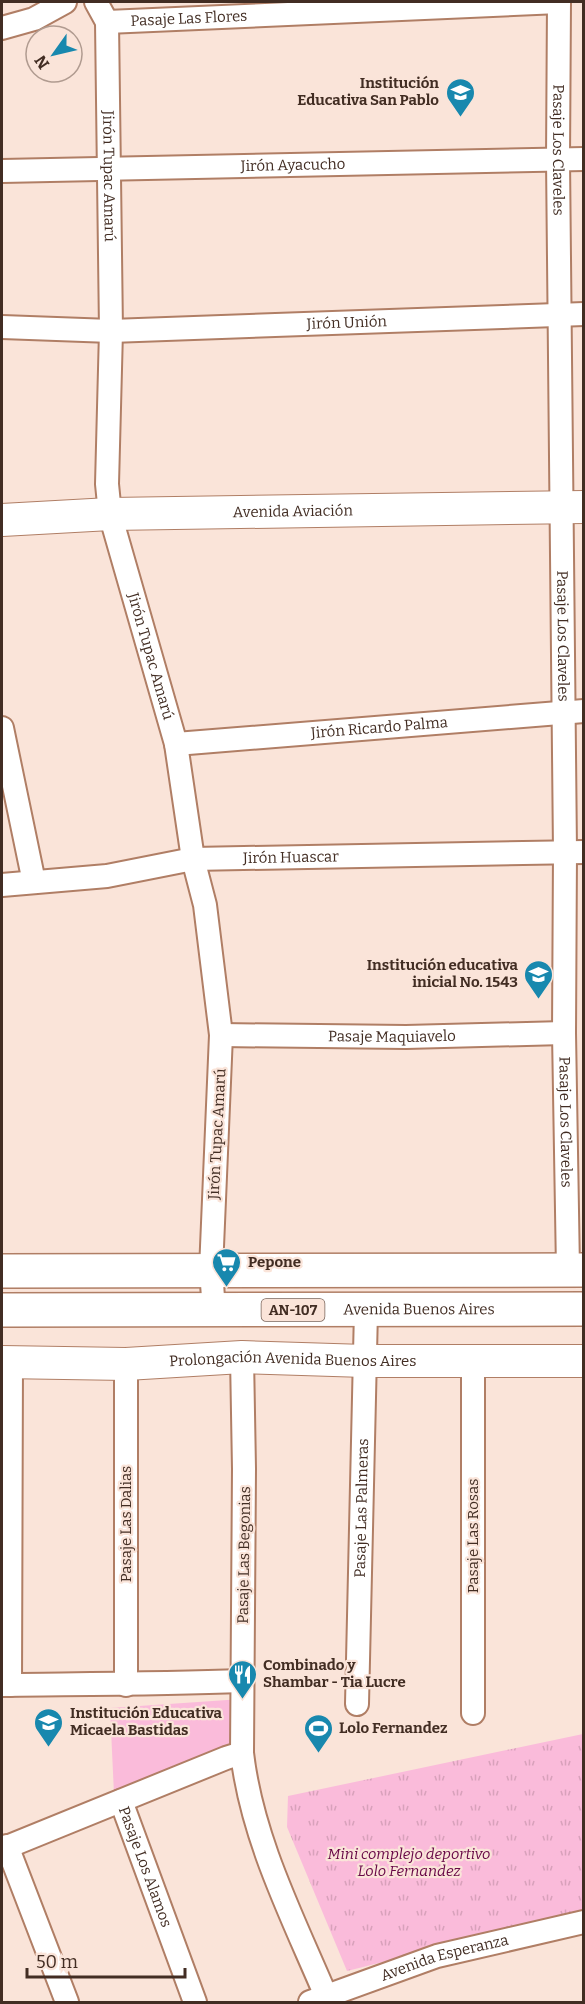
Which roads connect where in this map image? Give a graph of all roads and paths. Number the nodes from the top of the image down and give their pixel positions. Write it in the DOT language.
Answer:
graph roads {
  1 [pos="65,2"];
  2 [pos="96,2"];
  3 [pos="559,2"];
  4 [pos="107,22"];
  5 [pos="2,28"];
  6 [pos="558,159"];
  7 [pos="584,159"];
  8 [pos="108,168"];
  9 [pos="2,171"];
  10 [pos="559,314"];
  11 [pos="584,314"];
  12 [pos="2,327"];
  13 [pos="111,331"];
  14 [pos="572,508"];
  15 [pos="110,514"];
  16 [pos="2,520"];
  17 [pos="573,711"];
  18 [pos="2,729"];
  19 [pos="176,744"];
  20 [pos="574,852"];
  21 [pos="193,859"];
  22 [pos="34,882"];
  23 [pos="2,885"];
  24 [pos="564,1033"];
  25 [pos="221,1035"];
  26 [pos="211,1270"];
  27 [pos="576,1270"];
  28 [pos="2,1271"];
  29 [pos="584,1309"];
  30 [pos="2,1310"];
  31 [pos="366,1310"];
  32 [pos="214,1311"];
  33 [pos="242,1357"];
  34 [pos="473,1359"];
  35 [pos="365,1361"];
  36 [pos="584,1361"];
  37 [pos="6,1362"];
  38 [pos="126,1364"];
  39 [pos="242,1681"];
  40 [pos="6,1685"];
  41 [pos="126,1685"];
  42 [pos="357,1704"];
  43 [pos="473,1713"];
  44 [pos="242,1753"];
  45 [pos="121,1801"];
  46 [pos="4,1847"];
  47 [pos="584,1922"];
  48 [pos="318,2000"];
  49 [pos="67,2002"];
  50 [pos="195,2002"];
  1 -- 5 [label="street"];
  2 -- 4 [label="street, Jirón Tupac Amarú"];
  3 -- 4 [label="street, Pasaje Las Flores"];
  3 -- 6 [label="street, Pasaje Los Claveles"];
  4 -- 8 [label="street, Jirón Tupac Amarú"];
  6 -- 7 [label="street, Jirón Ayacucho"];
  6 -- 8 [label="street, Jirón Ayacucho"];
  6 -- 10 [label="street, Pasaje Los Claveles"];
  8 -- 9 [label="street, Jirón Ayacucho"];
  8 -- 13 [label="street, Jirón Tupac Amarú"];
  10 -- 11 [label="street, Jirón Unión"];
  10 -- 13 [label="street, Jirón Unión"];
  10 -- 14 [label="street, Pasaje Los Claveles"];
  12 -- 13 [label="street, Jirón Unión"];
  13 -- 15 [label="street, Jirón Tupac Amarú"];
  14 -- 15 [label="street, Avenida Aviación"];
  14 -- 17 [label="street, Pasaje Los Claveles"];
  15 -- 16 [label="street, Avenida Aviación"];
  15 -- 19 [label="street, Jirón Tupac Amarú"];
  17 -- 19 [label="street, Jirón Ricardo Palma"];
  17 -- 20 [label="street, Pasaje Los Claveles"];
  18 -- 22 [label="street"];
  19 -- 21 [label="street, Jirón Tupac Amarú"];
  20 -- 21 [label="street, Jirón Huascar"];
  20 -- 24 [label="street, Pasaje Los Claveles"];
  21 -- 22 [label="street, Jirón Huascar"];
  21 -- 25 [label="street, Jirón Tupac Amarú"];
  22 -- 23 [label="street, Jirón Huascar"];
  24 -- 25 [label="street, Pasaje Maquiavelo"];
  24 -- 27 [label="street, Pasaje Los Claveles"];
  25 -- 26 [label="street, Jirón Tupac Amarú"];
  26 -- 27 [label="main road"];
  26 -- 28 [label="main road"];
  26 -- 32 [label="street, Jirón Tupac Amarú"];
  29 -- 31 [label="main road, Avenida Buenos Aires / AN-107"];
  30 -- 32 [label="main road, Avenida Buenos Aires / AN-107"];
  31 -- 32 [label="main road, Avenida Buenos Aires / AN-107"];
  31 -- 35 [label="street, Pasaje Las Palmeras"];
  33 -- 35 [label="street, Prolongación Avenida Buenos Aires"];
  33 -- 38 [label="street, Prolongación Avenida Buenos Aires"];
  33 -- 39 [label="street, Pasaje Las Begonias"];
  34 -- 35 [label="street, Prolongación Avenida Buenos Aires"];
  34 -- 36 [label="street, Prolongación Avenida Buenos Aires"];
  34 -- 43 [label="street, Pasaje Las Rosas"];
  35 -- 42 [label="street, Pasaje Las Palmeras"];
  37 -- 38 [label="street, Prolongación Avenida Buenos Aires"];
  37 -- 40 [label="street"];
  38 -- 41 [label="street, Pasaje Las Dalias"];
  39 -- 41 [label="street"];
  39 -- 44 [label="street, Pasaje Las Begonias"];
  40 -- 41 [label="street"];
  44 -- 45 [label="street"];
  44 -- 48 [label="street, Pasaje Las Begonias"];
  45 -- 46 [label="street"];
  45 -- 50 [label="street, Pasaje Los Alamos"];
  46 -- 49 [label="street"];
  47 -- 48 [label="street, Avenida Esperanza"];
}
